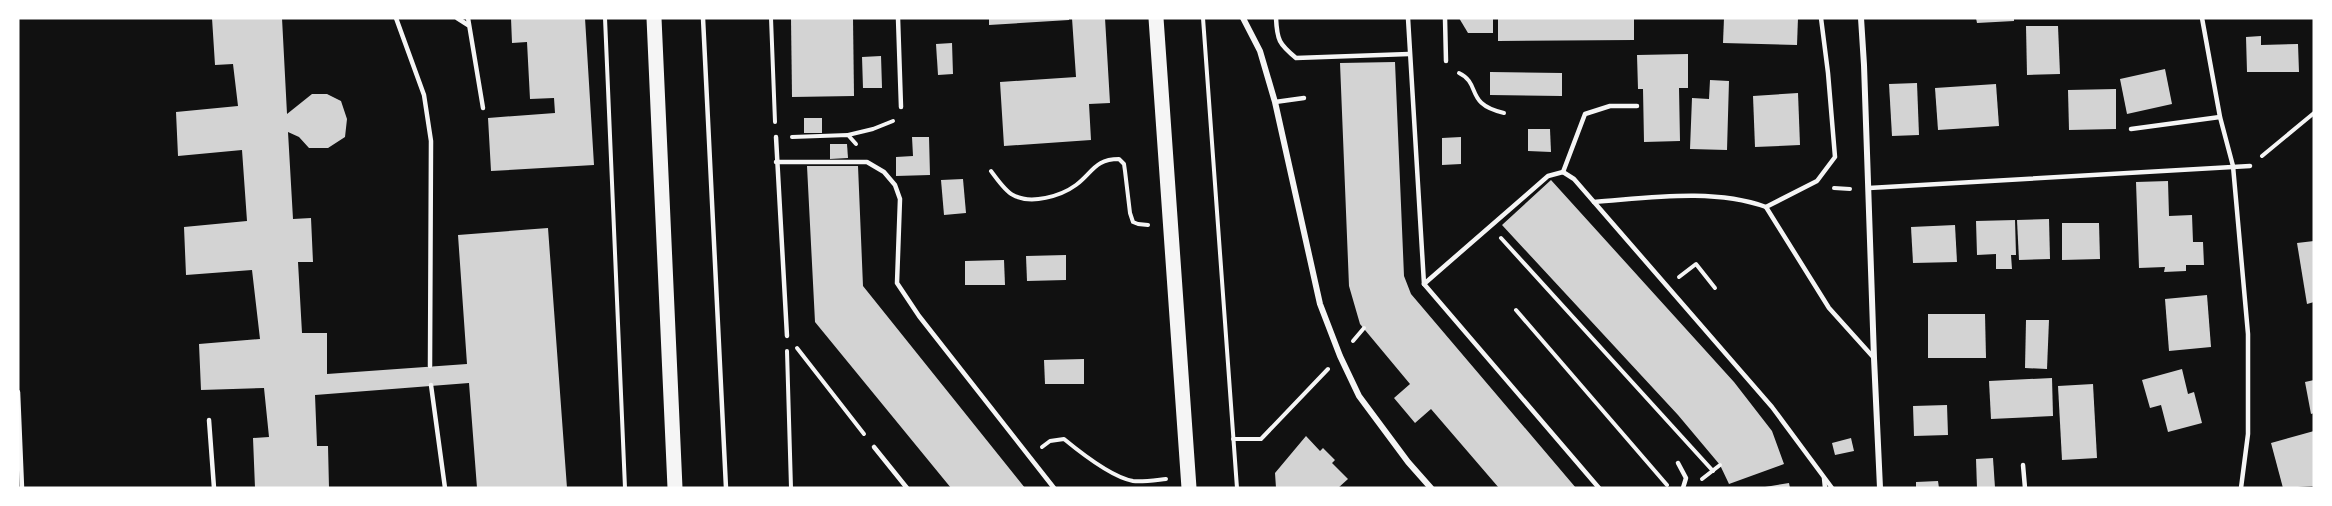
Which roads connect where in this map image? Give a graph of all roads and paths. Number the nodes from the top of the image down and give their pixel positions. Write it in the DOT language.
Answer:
graph roads {
  1 [pos="396,18"];
  2 [pos="457,18"];
  3 [pos="468,18"];
  4 [pos="605,18"];
  5 [pos="654,18"];
  6 [pos="703,18"];
  7 [pos="771,18"];
  8 [pos="898,18"];
  9 [pos="1156,18"];
  10 [pos="1203,18"];
  11 [pos="1243,18"];
  12 [pos="1276,18"];
  13 [pos="1408,18"];
  14 [pos="1445,18"];
  15 [pos="1821,18"];
  16 [pos="1861,18"];
  17 [pos="2202,18"];
  18 [pos="468,25"];
  19 [pos="1409,54"];
  20 [pos="1446,61"];
  21 [pos="1304,98"];
  22 [pos="1275,102"];
  23 [pos="1637,106"];
  24 [pos="483,108"];
  25 [pos="901,108"];
  26 [pos="1504,113"];
  27 [pos="2314,113"];
  28 [pos="2220,117"];
  29 [pos="2131,129"];
  30 [pos="848,135"];
  31 [pos="776,137"];
  32 [pos="776,162"];
  33 [pos="867,162"];
  34 [pos="2233,166"];
  35 [pos="2250,166"];
  36 [pos="991,171"];
  37 [pos="1563,172"];
  38 [pos="1869,188"];
  39 [pos="1594,202"];
  40 [pos="1766,207"];
  41 [pos="1151,225"];
  42 [pos="1490,226"];
  43 [pos="1696,264"];
  44 [pos="1424,284"];
  45 [pos="1715,288"];
  46 [pos="1516,310"];
  47 [pos="787,336"];
  48 [pos="1340,356"];
  49 [pos="1874,358"];
  50 [pos="430,366"];
  51 [pos="430,386"];
  52 [pos="18,392"];
  53 [pos="208,420"];
  54 [pos="1233,439"];
  55 [pos="1050,441"];
  56 [pos="874,447"];
  57 [pos="1678,463"];
  58 [pos="2024,465"];
  59 [pos="1713,471"];
  60 [pos="1823,475"];
  61 [pos="1171,479"];
  62 [pos="22,488"];
  63 [pos="214,488"];
  64 [pos="446,488"];
  65 [pos="625,488"];
  66 [pos="675,488"];
  67 [pos="726,488"];
  68 [pos="791,488"];
  69 [pos="907,488"];
  70 [pos="1054,488"];
  71 [pos="1189,488"];
  72 [pos="1237,488"];
  73 [pos="1431,488"];
  74 [pos="1599,488"];
  75 [pos="1669,488"];
  76 [pos="1683,488"];
  77 [pos="1825,488"];
  78 [pos="1832,488"];
  79 [pos="1880,488"];
  80 [pos="2025,488"];
  81 [pos="2241,488"];
  1 -- 50 [label="lane"];
  2 -- 18 [label="lane"];
  3 -- 18 [label="lane"];
  4 -- 65 [label="path"];
  5 -- 66 [label="main road"];
  6 -- 67 [label="lane"];
  7 -- 31 [label="path"];
  8 -- 25 [label="lane"];
  9 -- 71 [label="main road"];
  10 -- 54 [label="path"];
  11 -- 22 [label="street"];
  12 -- 19 [label="lane"];
  13 -- 19 [label="lane"];
  14 -- 20 [label="lane"];
  15 -- 40 [label="lane"];
  16 -- 38 [label="street"];
  17 -- 28 [label="lane"];
  18 -- 24 [label="lane"];
  19 -- 44 [label="lane"];
  20 -- 26 [label="path"];
  21 -- 22 [label="lane"];
  22 -- 48 [label="street"];
  23 -- 37 [label="lane"];
  25 -- 30 [label="path"];
  27 -- 35 [label="path"];
  28 -- 29 [label="lane"];
  28 -- 34 [label="lane"];
  30 -- 31 [label="path"];
  30 -- 33 [label="path"];
  31 -- 32 [label="lane"];
  32 -- 33 [label="lane"];
  32 -- 47 [label="lane"];
  33 -- 70 [label="lane"];
  34 -- 35 [label="lane"];
  34 -- 38 [label="lane"];
  34 -- 81 [label="lane"];
  36 -- 41 [label="path"];
  37 -- 39 [label="lane"];
  37 -- 42 [label="lane"];
  38 -- 49 [label="street"];
  39 -- 40 [label="lane"];
  39 -- 60 [label="lane"];
  40 -- 49 [label="lane"];
  42 -- 44 [label="lane"];
  42 -- 59 [label="path"];
  43 -- 45 [label="path"];
  44 -- 74 [label="lane"];
  46 -- 75 [label="path"];
  47 -- 56 [label="path"];
  47 -- 68 [label="path"];
  48 -- 54 [label="path"];
  48 -- 73 [label="street"];
  49 -- 79 [label="street"];
  51 -- 64 [label="lane"];
  52 -- 62 [label="lane"];
  53 -- 63 [label="lane"];
  54 -- 72 [label="path"];
  55 -- 61 [label="path"];
  56 -- 69 [label="lane"];
  57 -- 76 [label="lane"];
  58 -- 80 [label="lane"];
  60 -- 77 [label="lane"];
  60 -- 78 [label="lane"];
}
